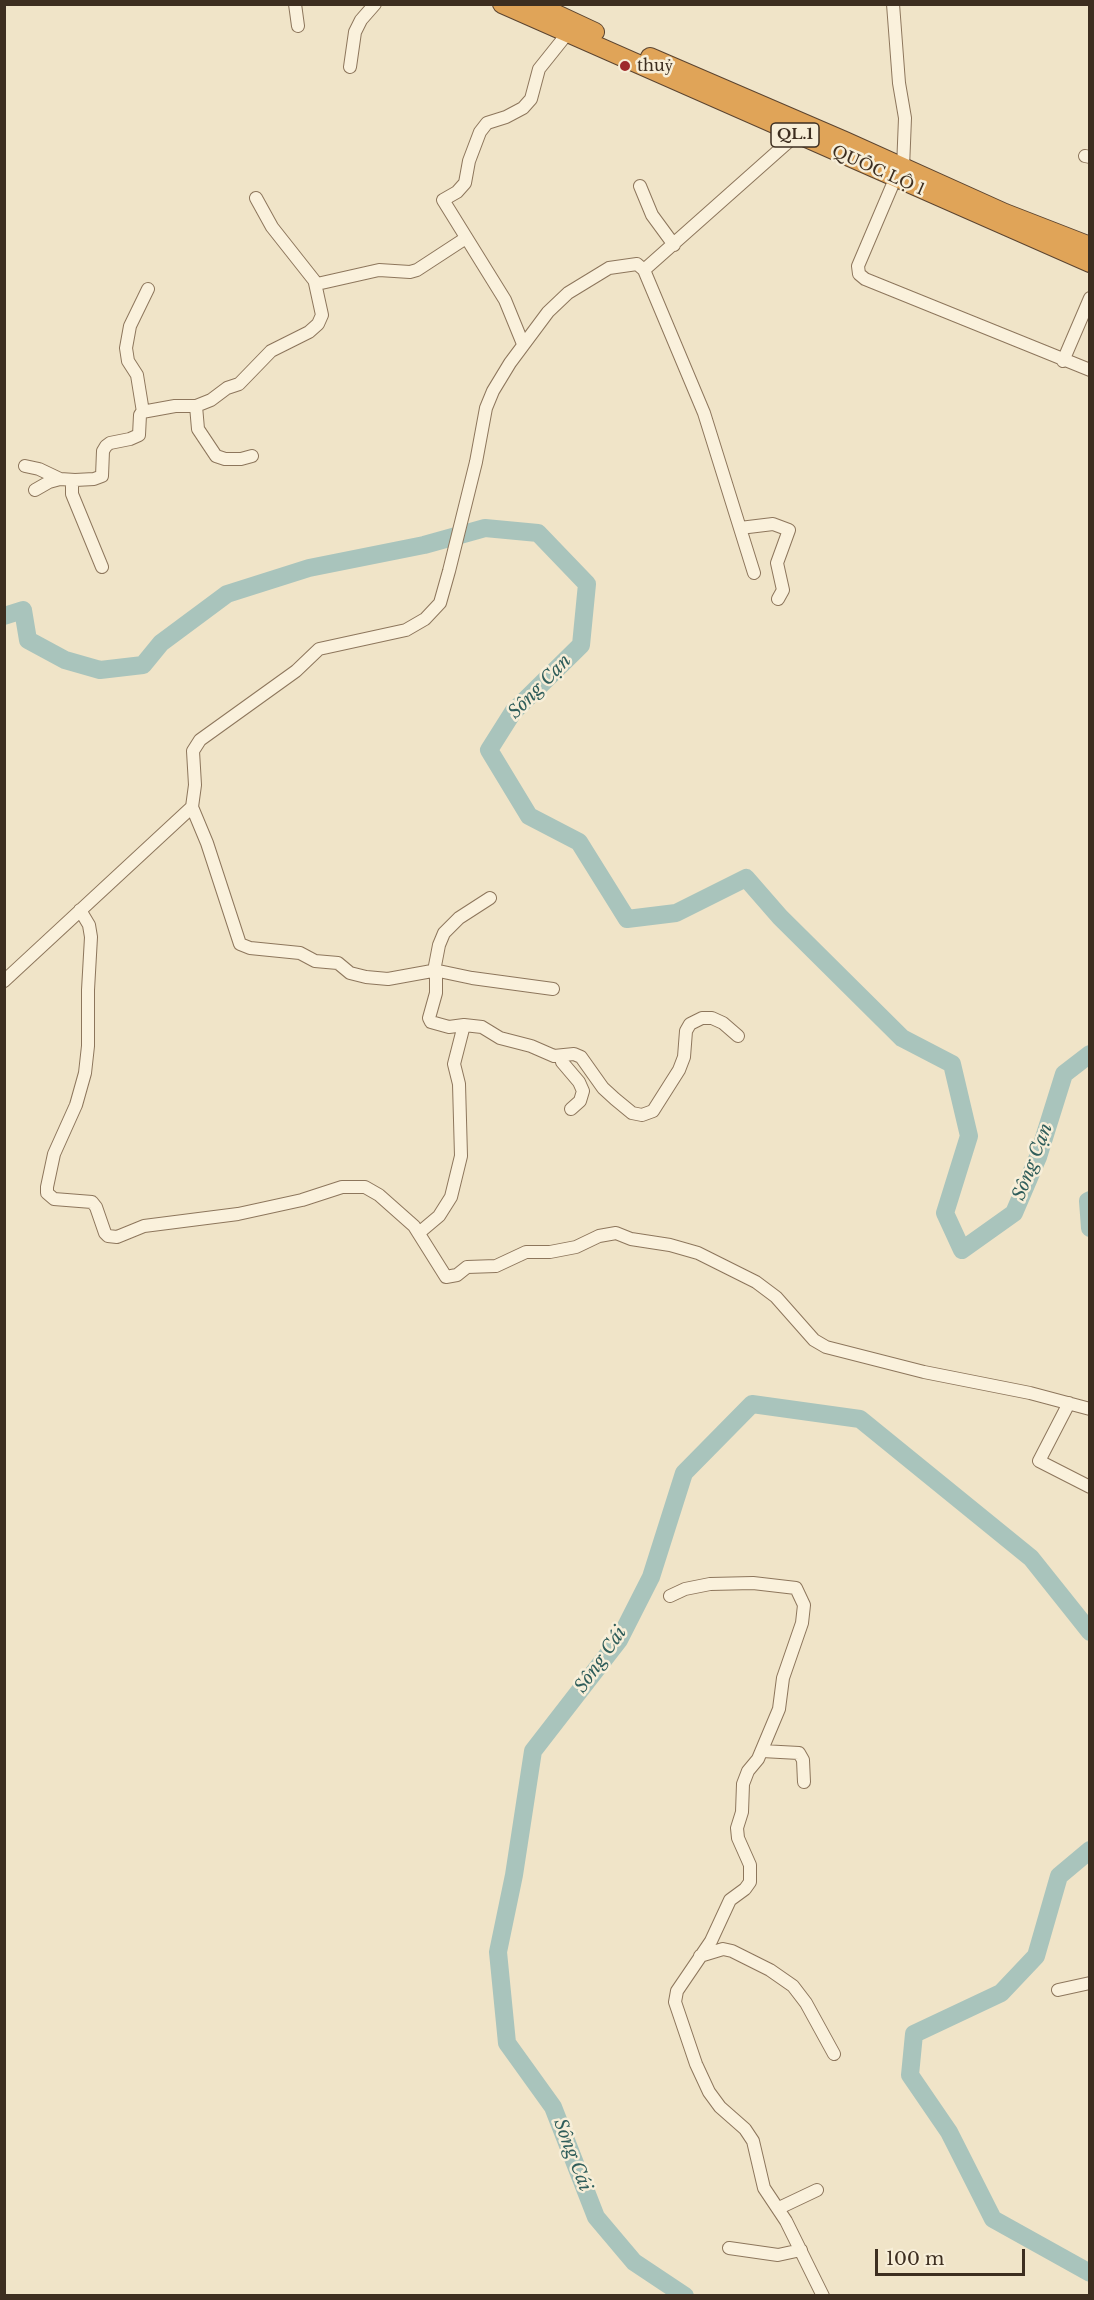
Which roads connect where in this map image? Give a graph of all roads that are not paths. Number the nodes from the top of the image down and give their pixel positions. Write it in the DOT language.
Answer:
graph roads {
  1 [pos="295,4"];
  2 [pos="375,4"];
  3 [pos="502,4"];
  4 [pos="893,4"];
  5 [pos="546,7"];
  6 [pos="298,26"];
  7 [pos="567,34"];
  8 [pos="350,67"];
  9 [pos="796,135"];
  10 [pos="899,173"];
  11 [pos="640,186"];
  12 [pos="256,198"];
  13 [pos="466,238"];
  14 [pos="674,245"];
  15 [pos="1089,246"];
  16 [pos="1089,263"];
  17 [pos="644,270"];
  18 [pos="315,283"];
  19 [pos="148,289"];
  20 [pos="1089,298"];
  21 [pos="523,344"];
  22 [pos="1063,361"];
  23 [pos="1089,370"];
  24 [pos="196,406"];
  25 [pos="143,412"];
  26 [pos="252,456"];
  27 [pos="25,466"];
  28 [pos="60,479"];
  29 [pos="75,480"];
  30 [pos="35,490"];
  31 [pos="740,528"];
  32 [pos="102,567"];
  33 [pos="754,573"];
  34 [pos="778,599"];
  35 [pos="192,807"];
  36 [pos="490,898"];
  37 [pos="80,910"];
  38 [pos="434,970"];
  39 [pos="4,981"];
  40 [pos="553,989"];
  41 [pos="464,1025"];
  42 [pos="738,1036"];
  43 [pos="561,1056"];
  44 [pos="571,1109"];
  45 [pos="420,1232"];
  46 [pos="1069,1403"];
  47 [pos="1089,1409"];
  48 [pos="1089,1487"];
  49 [pos="670,1596"];
  50 [pos="762,1751"];
  51 [pos="804,1782"];
  52 [pos="700,1956"];
  53 [pos="1089,1983"];
  54 [pos="1058,1990"];
  55 [pos="834,2054"];
  56 [pos="816,2190"];
  57 [pos="779,2208"];
  58 [pos="729,2248"];
  59 [pos="801,2250"];
  60 [pos="823,2295"];
  1 -- 6 [label="street"];
  2 -- 8 [label="street"];
  3 -- 7 [label="highway, QUỐC LỘ 1 / QL.1"];
  4 -- 10 [label="street"];
  5 -- 10 [label="highway, QUỐC LỘ 1 / QL.1"];
  7 -- 9 [label="highway, QUỐC LỘ 1 / QL.1"];
  7 -- 13 [label="street"];
  9 -- 10 [label="highway, QUỐC LỘ 1 / QL.1"];
  9 -- 14 [label="street"];
  10 -- 15 [label="highway, QUỐC LỘ 1 / QL.1"];
  10 -- 16 [label="highway, QUỐC LỘ 1 / QL.1"];
  10 -- 22 [label="street"];
  11 -- 14 [label="street"];
  12 -- 18 [label="street"];
  13 -- 18 [label="street"];
  13 -- 21 [label="street"];
  14 -- 17 [label="street"];
  17 -- 21 [label="street"];
  17 -- 31 [label="street"];
  18 -- 24 [label="street"];
  19 -- 25 [label="street"];
  20 -- 22 [label="street"];
  21 -- 35 [label="street"];
  22 -- 23 [label="street"];
  24 -- 25 [label="street"];
  24 -- 26 [label="street"];
  25 -- 29 [label="street"];
  27 -- 28 [label="street"];
  28 -- 29 [label="street"];
  28 -- 30 [label="street"];
  29 -- 32 [label="street"];
  31 -- 33 [label="street"];
  31 -- 34 [label="street"];
  35 -- 37 [label="street"];
  35 -- 38 [label="street"];
  36 -- 38 [label="street"];
  37 -- 39 [label="street"];
  37 -- 45 [label="street"];
  38 -- 40 [label="street"];
  38 -- 41 [label="street"];
  41 -- 43 [label="street"];
  41 -- 45 [label="street"];
  42 -- 43 [label="street"];
  43 -- 44 [label="street"];
  45 -- 46 [label="street"];
  46 -- 47 [label="street"];
  46 -- 48 [label="street"];
  49 -- 50 [label="street"];
  50 -- 51 [label="street"];
  50 -- 52 [label="street"];
  52 -- 55 [label="street"];
  52 -- 57 [label="street"];
  53 -- 54 [label="street"];
  56 -- 57 [label="street"];
  57 -- 59 [label="street"];
  58 -- 59 [label="street"];
  59 -- 60 [label="street"];
}
